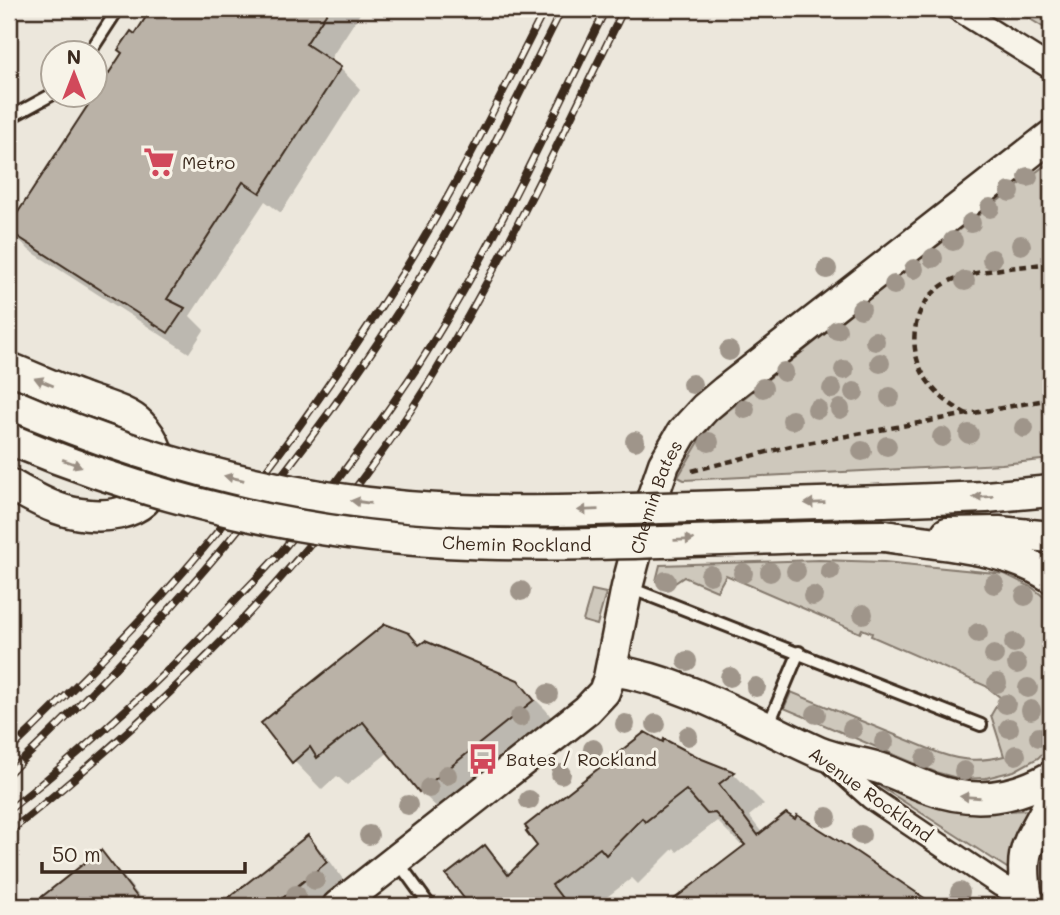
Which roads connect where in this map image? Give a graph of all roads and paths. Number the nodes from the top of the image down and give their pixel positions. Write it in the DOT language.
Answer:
graph roads {
  1 [pos="118,9"];
  2 [pos="957,9"];
  3 [pos="99,38"];
  4 [pos="1051,68"];
  5 [pos="38,102"];
  6 [pos="9,118"];
  7 [pos="1051,136"];
  8 [pos="1051,262"];
  9 [pos="9,368"];
  10 [pos="1051,399"];
  11 [pos="9,403"];
  12 [pos="967,414"];
  13 [pos="9,439"];
  14 [pos="689,472"];
  15 [pos="9,484"];
  16 [pos="1051,491"];
  17 [pos="884,536"];
  18 [pos="1051,537"];
  19 [pos="1051,577"];
  20 [pos="627,587"];
  21 [pos="799,652"];
  22 [pos="611,670"];
  23 [pos="981,725"];
  24 [pos="768,726"];
  25 [pos="820,753"];
  26 [pos="1051,777"];
  27 [pos="1051,800"];
  28 [pos="396,860"];
  29 [pos="1035,902"];
  30 [pos="338,906"];
  31 [pos="430,906"];
  1 -- 3 [label="lane"];
  2 -- 4 [label="street"];
  5 -- 6 [label="lane"];
  7 -- 20 [label="street, Chemin Bates"];
  8 -- 12 [label="path"];
  15 -- 9 [label="street, one-way"];
  10 -- 12 [label="path"];
  16 -- 11 [label="street, Chemin Rockland, one-way, bridge"];
  12 -- 14 [label="path"];
  13 -- 17 [label="street, Chemin Rockland, one-way, bridge"];
  17 -- 18 [label="street"];
  17 -- 19 [label="street"];
  20 -- 21 [label="lane"];
  20 -- 22 [label="street, Chemin Bates"];
  21 -- 23 [label="lane"];
  21 -- 24 [label="lane"];
  22 -- 24 [label="street, Avenue Rockland"];
  22 -- 28 [label="street, Chemin Bates"];
  24 -- 25 [label="street, Avenue Rockland"];
  26 -- 25 [label="street, one-way"];
  25 -- 29 [label="street, Avenue Rockland"];
  27 -- 29 [label="street"];
  28 -- 30 [label="street, Chemin Bates"];
  28 -- 31 [label="lane"];
}
